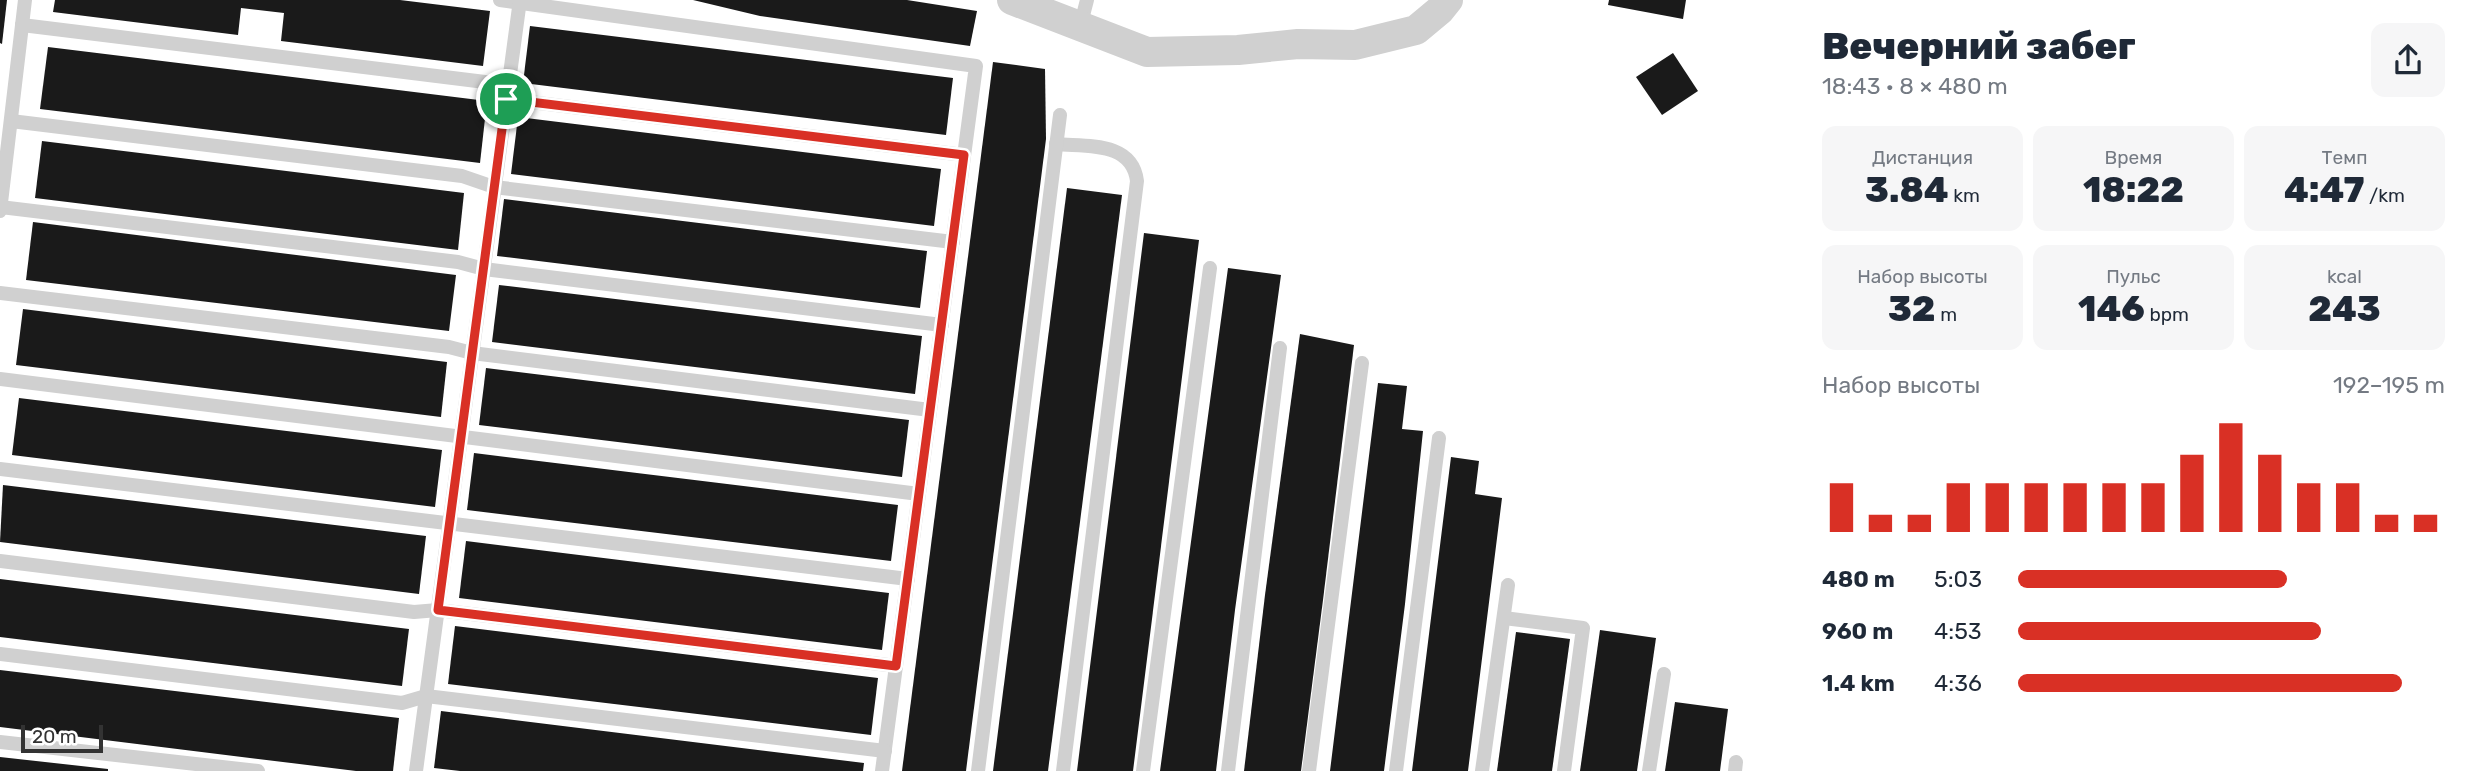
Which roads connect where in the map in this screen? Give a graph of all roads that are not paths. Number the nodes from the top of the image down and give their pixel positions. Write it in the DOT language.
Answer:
graph roads {
  1 [pos="25,0"];
  2 [pos="500,0"];
  3 [pos="1012,0"];
  4 [pos="1448,0"];
  5 [pos="519,1"];
  6 [pos="1084,13"];
  7 [pos="22,25"];
  8 [pos="506,99"];
  9 [pos="1060,116"];
  10 [pos="11,121"];
  11 [pos="1056,144"];
  12 [pos="964,155"];
  13 [pos="495,187"];
  14 [pos="0,209"];
  15 [pos="953,242"];
  16 [pos="1210,268"];
  17 [pos="484,269"];
  18 [pos="0,293"];
  19 [pos="942,325"];
  20 [pos="1280,348"];
  21 [pos="472,353"];
  22 [pos="1362,363"];
  23 [pos="0,379"];
  24 [pos="930,410"];
  25 [pos="461,438"];
  26 [pos="1439,438"];
  27 [pos="0,469"];
  28 [pos="919,494"];
  29 [pos="450,523"];
  30 [pos="0,561"];
  31 [pos="908,579"];
  32 [pos="1508,585"];
  33 [pos="438,610"];
  34 [pos="1504,618"];
  35 [pos="0,654"];
  36 [pos="896,666"];
  37 [pos="1664,674"];
  38 [pos="426,696"];
  39 [pos="0,741"];
  40 [pos="885,751"];
  41 [pos="258,771"];
  42 [pos="416,771"];
  43 [pos="882,771"];
  44 [pos="978,771"];
  45 [pos="1063,771"];
  46 [pos="1143,771"];
  47 [pos="1228,771"];
  48 [pos="1309,771"];
  49 [pos="1396,771"];
  50 [pos="1482,771"];
  51 [pos="1564,771"];
  52 [pos="1649,771"];
  1 -- 7 [label="lane"];
  2 -- 5 [label="lane"];
  3 -- 6 [label="street"];
  4 -- 6 [label="street"];
  5 -- 8 [label="lane"];
  5 -- 12 [label="lane"];
  7 -- 8 [label="lane"];
  7 -- 10 [label="lane"];
  8 -- 12 [label="lane"];
  8 -- 13 [label="lane"];
  9 -- 11 [label="lane"];
  10 -- 13 [label="lane"];
  10 -- 14 [label="lane"];
  11 -- 44 [label="lane"];
  11 -- 45 [label="lane"];
  12 -- 15 [label="lane"];
  13 -- 15 [label="lane"];
  13 -- 17 [label="lane"];
  14 -- 17 [label="lane"];
  15 -- 19 [label="lane"];
  16 -- 46 [label="lane"];
  17 -- 19 [label="lane"];
  17 -- 21 [label="lane"];
  18 -- 21 [label="lane"];
  19 -- 24 [label="lane"];
  20 -- 47 [label="lane"];
  21 -- 24 [label="lane"];
  21 -- 25 [label="lane"];
  22 -- 48 [label="lane"];
  23 -- 25 [label="lane"];
  24 -- 28 [label="lane"];
  25 -- 28 [label="lane"];
  25 -- 29 [label="lane"];
  26 -- 49 [label="lane"];
  27 -- 29 [label="lane"];
  28 -- 31 [label="lane"];
  29 -- 31 [label="lane"];
  29 -- 33 [label="lane"];
  30 -- 33 [label="lane"];
  31 -- 36 [label="lane"];
  32 -- 34 [label="lane"];
  33 -- 36 [label="lane"];
  33 -- 38 [label="lane"];
  34 -- 50 [label="lane"];
  34 -- 51 [label="lane"];
  35 -- 38 [label="lane"];
  36 -- 40 [label="lane"];
  37 -- 52 [label="lane"];
  38 -- 40 [label="lane"];
  38 -- 42 [label="lane"];
  39 -- 41 [label="lane"];
  40 -- 43 [label="lane"];
}
